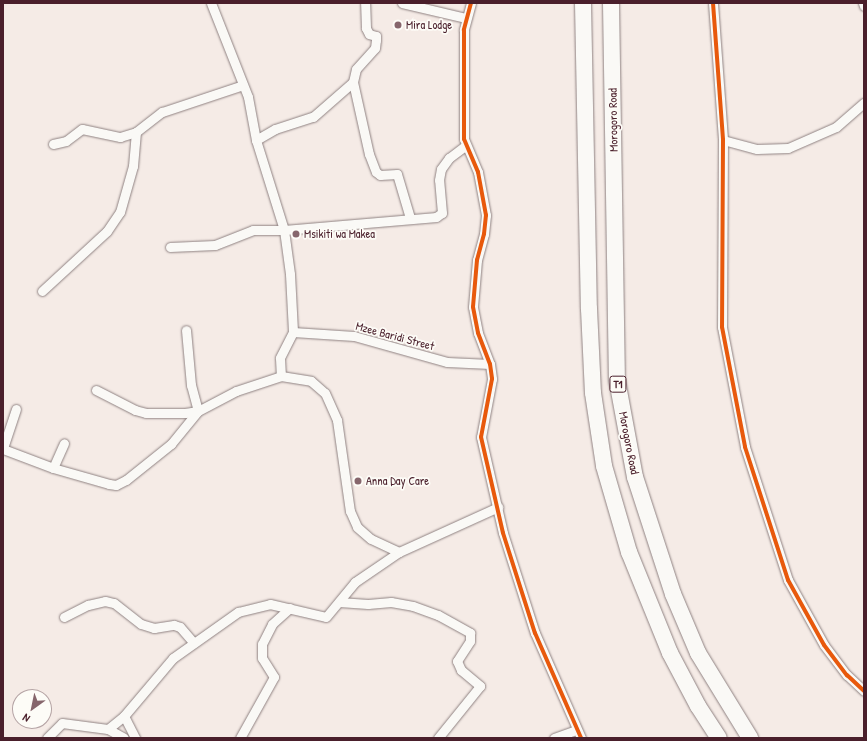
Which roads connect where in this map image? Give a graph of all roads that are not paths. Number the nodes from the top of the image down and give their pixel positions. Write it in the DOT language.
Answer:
graph roads {
  1 [pos="211,3"];
  2 [pos="365,3"];
  3 [pos="402,3"];
  4 [pos="471,3"];
  5 [pos="584,3"];
  6 [pos="611,3"];
  7 [pos="713,3"];
  8 [pos="466,18"];
  9 [pos="353,82"];
  10 [pos="243,85"];
  11 [pos="864,103"];
  12 [pos="136,132"];
  13 [pos="256,140"];
  14 [pos="724,140"];
  15 [pos="53,144"];
  16 [pos="466,145"];
  17 [pos="410,218"];
  18 [pos="284,230"];
  19 [pos="170,247"];
  20 [pos="42,291"];
  21 [pos="186,330"];
  22 [pos="293,332"];
  23 [pos="490,364"];
  24 [pos="281,376"];
  25 [pos="96,390"];
  26 [pos="16,409"];
  27 [pos="198,411"];
  28 [pos="64,443"];
  29 [pos="3,449"];
  30 [pos="53,468"];
  31 [pos="498,507"];
  32 [pos="400,552"];
  33 [pos="339,602"];
  34 [pos="290,608"];
  35 [pos="64,617"];
  36 [pos="194,643"];
  37 [pos="864,690"];
  38 [pos="124,716"];
  39 [pos="108,729"];
  40 [pos="578,734"];
  41 [pos="47,738"];
  42 [pos="124,738"];
  43 [pos="135,738"];
  44 [pos="240,738"];
  45 [pos="438,738"];
  46 [pos="554,738"];
  47 [pos="719,738"];
  48 [pos="750,738"];
  1 -- 10 [label="street"];
  2 -- 9 [label="street"];
  3 -- 8 [label="street"];
  4 -- 8 [label="street"];
  5 -- 47 [label="highway, T1"];
  6 -- 48 [label="highway, Morogoro Road / T1"];
  7 -- 14 [label="street"];
  8 -- 16 [label="street"];
  9 -- 13 [label="street"];
  9 -- 17 [label="street"];
  10 -- 12 [label="street"];
  10 -- 13 [label="street"];
  11 -- 14 [label="street"];
  12 -- 15 [label="street"];
  12 -- 20 [label="street"];
  13 -- 18 [label="street"];
  14 -- 37 [label="street"];
  16 -- 17 [label="street"];
  16 -- 23 [label="street"];
  17 -- 18 [label="street"];
  18 -- 19 [label="street"];
  18 -- 22 [label="street"];
  21 -- 27 [label="street"];
  22 -- 23 [label="street, Mzee Baridi Street"];
  22 -- 24 [label="street"];
  23 -- 31 [label="street"];
  24 -- 27 [label="street"];
  24 -- 32 [label="street"];
  25 -- 27 [label="street"];
  26 -- 29 [label="street"];
  27 -- 30 [label="street"];
  28 -- 30 [label="street"];
  29 -- 30 [label="street"];
  31 -- 32 [label="street"];
  31 -- 40 [label="street"];
  32 -- 33 [label="street"];
  33 -- 34 [label="street"];
  33 -- 45 [label="street"];
  34 -- 36 [label="street"];
  34 -- 44 [label="street"];
  35 -- 36 [label="street"];
  36 -- 38 [label="street"];
  38 -- 39 [label="street"];
  38 -- 43 [label="street"];
  39 -- 41 [label="street"];
  39 -- 42 [label="street"];
  40 -- 46 [label="street"];
}
